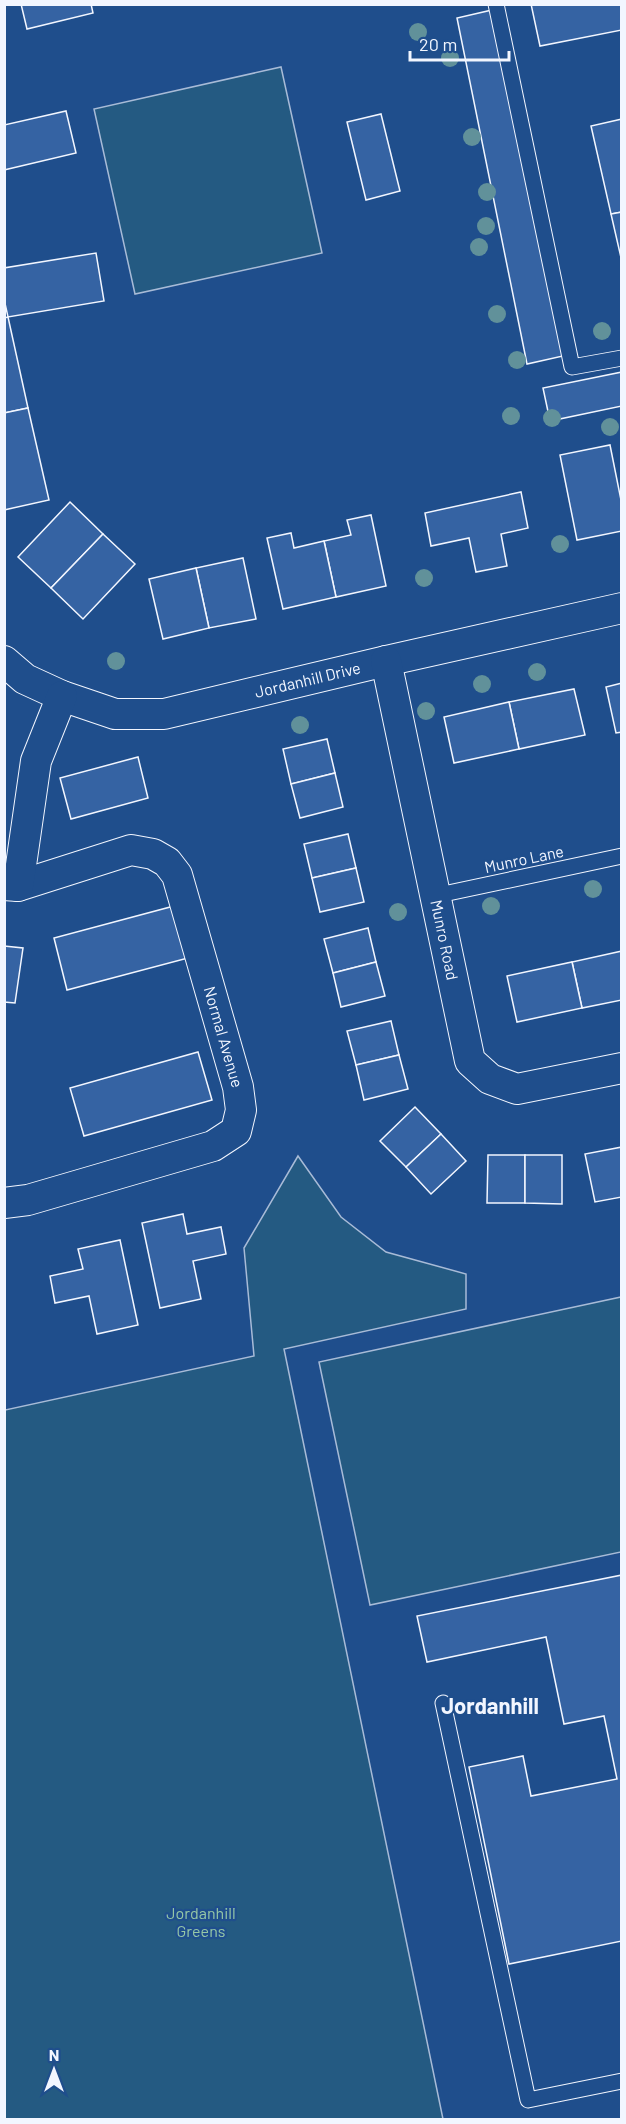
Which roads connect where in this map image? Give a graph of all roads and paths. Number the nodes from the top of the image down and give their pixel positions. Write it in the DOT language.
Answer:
graph roads {
  1 [pos="496,4"];
  2 [pos="621,358"];
  3 [pos="621,609"];
  4 [pos="4,661"];
  5 [pos="386,661"];
  6 [pos="62,696"];
  7 [pos="621,856"];
  8 [pos="11,885"];
  9 [pos="434,896"];
  10 [pos="621,1068"];
  11 [pos="4,1203"];
  12 [pos="443,1703"];
  13 [pos="621,2081"];
  1 -- 2 [label="lane"];
  3 -- 5 [label="street, Jordanhill Drive"];
  4 -- 6 [label="street, Jordanhill Drive"];
  5 -- 6 [label="street, Jordanhill Drive"];
  5 -- 9 [label="street, Munro Road"];
  6 -- 8 [label="street, Normal Avenue"];
  7 -- 9 [label="lane, Munro Lane"];
  8 -- 11 [label="street, Normal Avenue"];
  9 -- 10 [label="street, Munro Road"];
  12 -- 13 [label="lane"];
}
